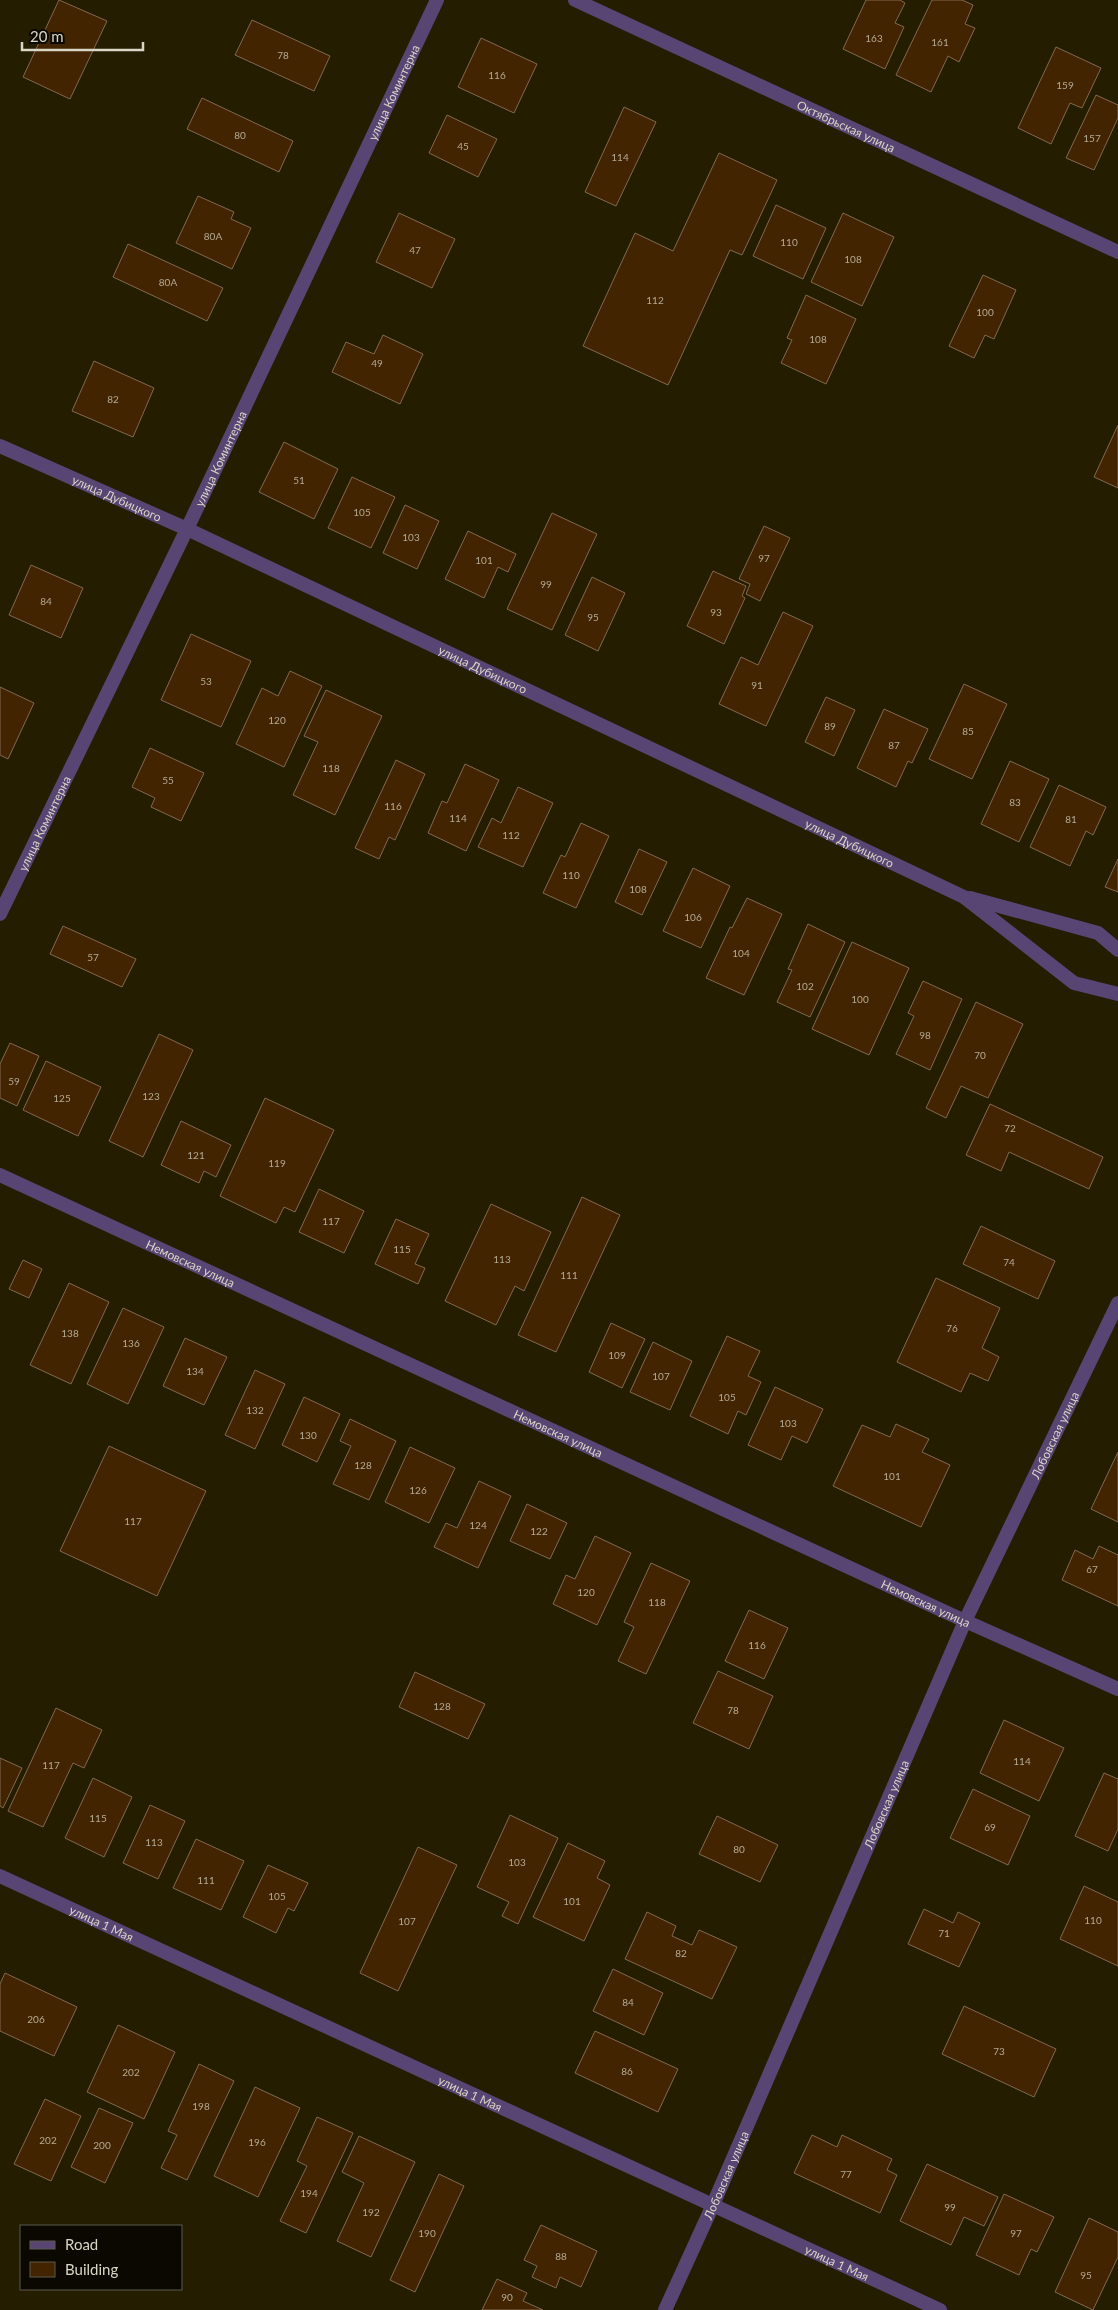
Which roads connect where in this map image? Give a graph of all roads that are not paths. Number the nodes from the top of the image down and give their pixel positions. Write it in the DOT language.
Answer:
graph roads {
  1 [pos="437,0"];
  2 [pos="575,0"];
  3 [pos="1118,252"];
  4 [pos="0,446"];
  5 [pos="187,529"];
  6 [pos="964,897"];
  7 [pos="0,914"];
  8 [pos="1118,950"];
  9 [pos="1118,994"];
  10 [pos="0,1175"];
  11 [pos="1118,1304"];
  12 [pos="965,1621"];
  13 [pos="1118,1689"];
  14 [pos="0,1876"];
  15 [pos="712,2207"];
  16 [pos="666,2310"];
  17 [pos="940,2310"];
  1 -- 5 [label="street, улица Коминтерна"];
  2 -- 3 [label="street, Октябрьская улица"];
  4 -- 5 [label="street, улица Дубицкого"];
  5 -- 6 [label="street, улица Дубицкого"];
  5 -- 7 [label="street, улица Коминтерна"];
  6 -- 8 [label="street, улица Дубицкого"];
  6 -- 9 [label="street, улица Дубицкого"];
  10 -- 12 [label="street, Немовская улица"];
  11 -- 12 [label="street, Лобовская улица"];
  12 -- 13 [label="street, Немовская улица"];
  12 -- 15 [label="street, Лобовская улица"];
  14 -- 15 [label="street, улица 1 Мая"];
  15 -- 16 [label="street, Лобовская улица"];
  15 -- 17 [label="street, улица 1 Мая"];
}
